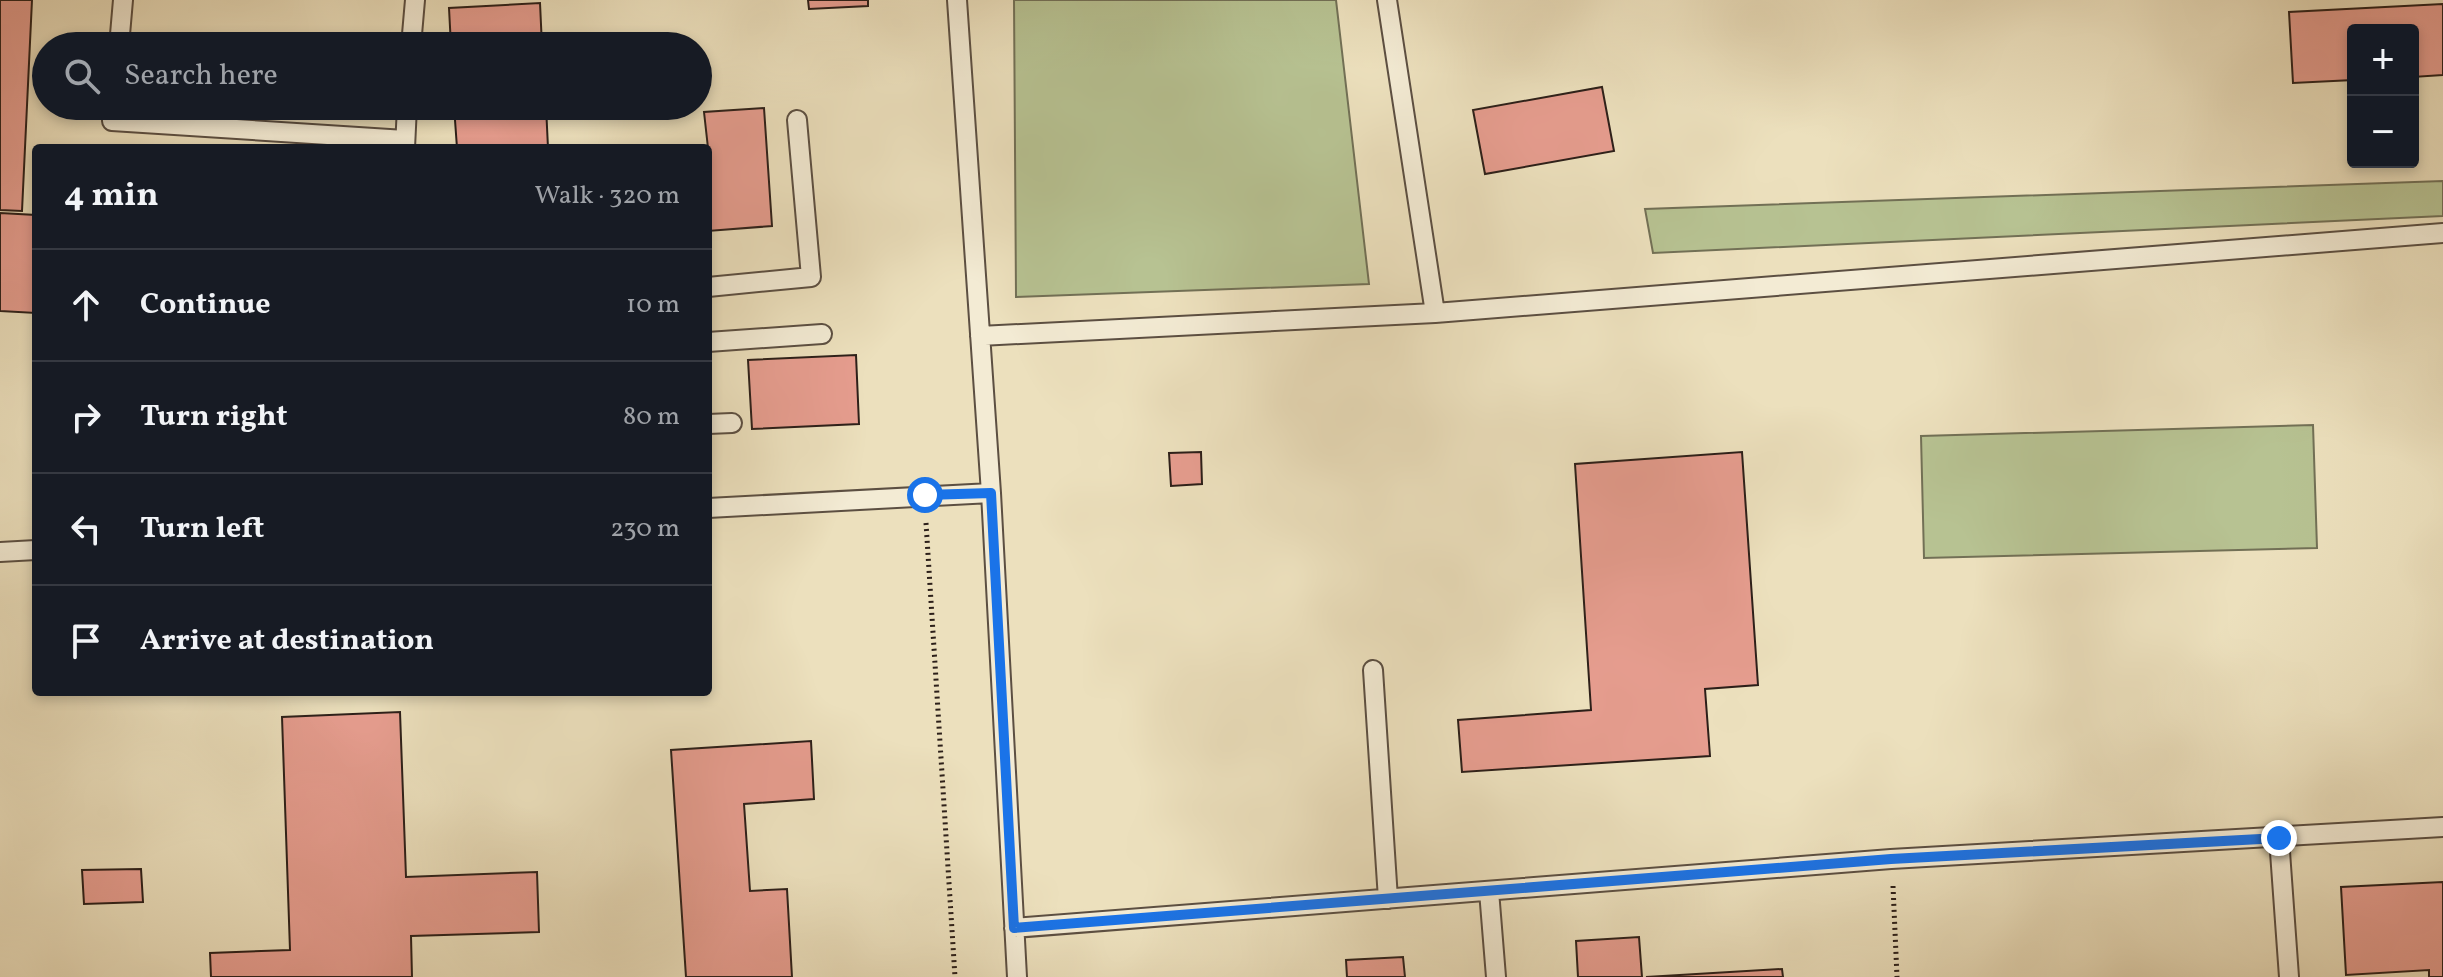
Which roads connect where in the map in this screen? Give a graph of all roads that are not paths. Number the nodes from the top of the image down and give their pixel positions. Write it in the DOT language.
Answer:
graph roads {
  1 [pos="123,0"];
  2 [pos="415,0"];
  3 [pos="957,0"];
  4 [pos="1387,0"];
  5 [pos="120,32"];
  6 [pos="412,32"];
  7 [pos="112,120"];
  8 [pos="406,120"];
  9 [pos="797,120"];
  10 [pos="405,144"];
  11 [pos="2443,233"];
  12 [pos="712,287"];
  13 [pos="1435,313"];
  14 [pos="822,334"];
  15 [pos="980,336"];
  16 [pos="712,342"];
  17 [pos="732,423"];
  18 [pos="712,424"];
  19 [pos="991,493"];
  20 [pos="712,508"];
  21 [pos="32,550"];
  22 [pos="0,552"];
  23 [pos="1373,670"];
  24 [pos="2443,827"];
  25 [pos="2279,838"];
  26 [pos="1489,891"];
  27 [pos="1388,899"];
  28 [pos="1014,928"];
  29 [pos="1017,977"];
  30 [pos="1496,977"];
  31 [pos="2289,977"];
  1 -- 5 [label="lane"];
  2 -- 6 [label="lane"];
  3 -- 15 [label="lane"];
  4 -- 13 [label="lane"];
  7 -- 10 [label="lane"];
  8 -- 10 [label="lane"];
  9 -- 12 [label="lane"];
  11 -- 13 [label="lane"];
  13 -- 15 [label="lane"];
  14 -- 16 [label="lane"];
  15 -- 19 [label="lane"];
  17 -- 18 [label="lane"];
  19 -- 20 [label="lane"];
  19 -- 28 [label="lane"];
  21 -- 22 [label="lane"];
  23 -- 27 [label="lane"];
  24 -- 25 [label="lane"];
  25 -- 26 [label="lane"];
  25 -- 31 [label="lane"];
  26 -- 27 [label="lane"];
  26 -- 30 [label="lane"];
  27 -- 28 [label="lane"];
  28 -- 29 [label="lane"];
}
